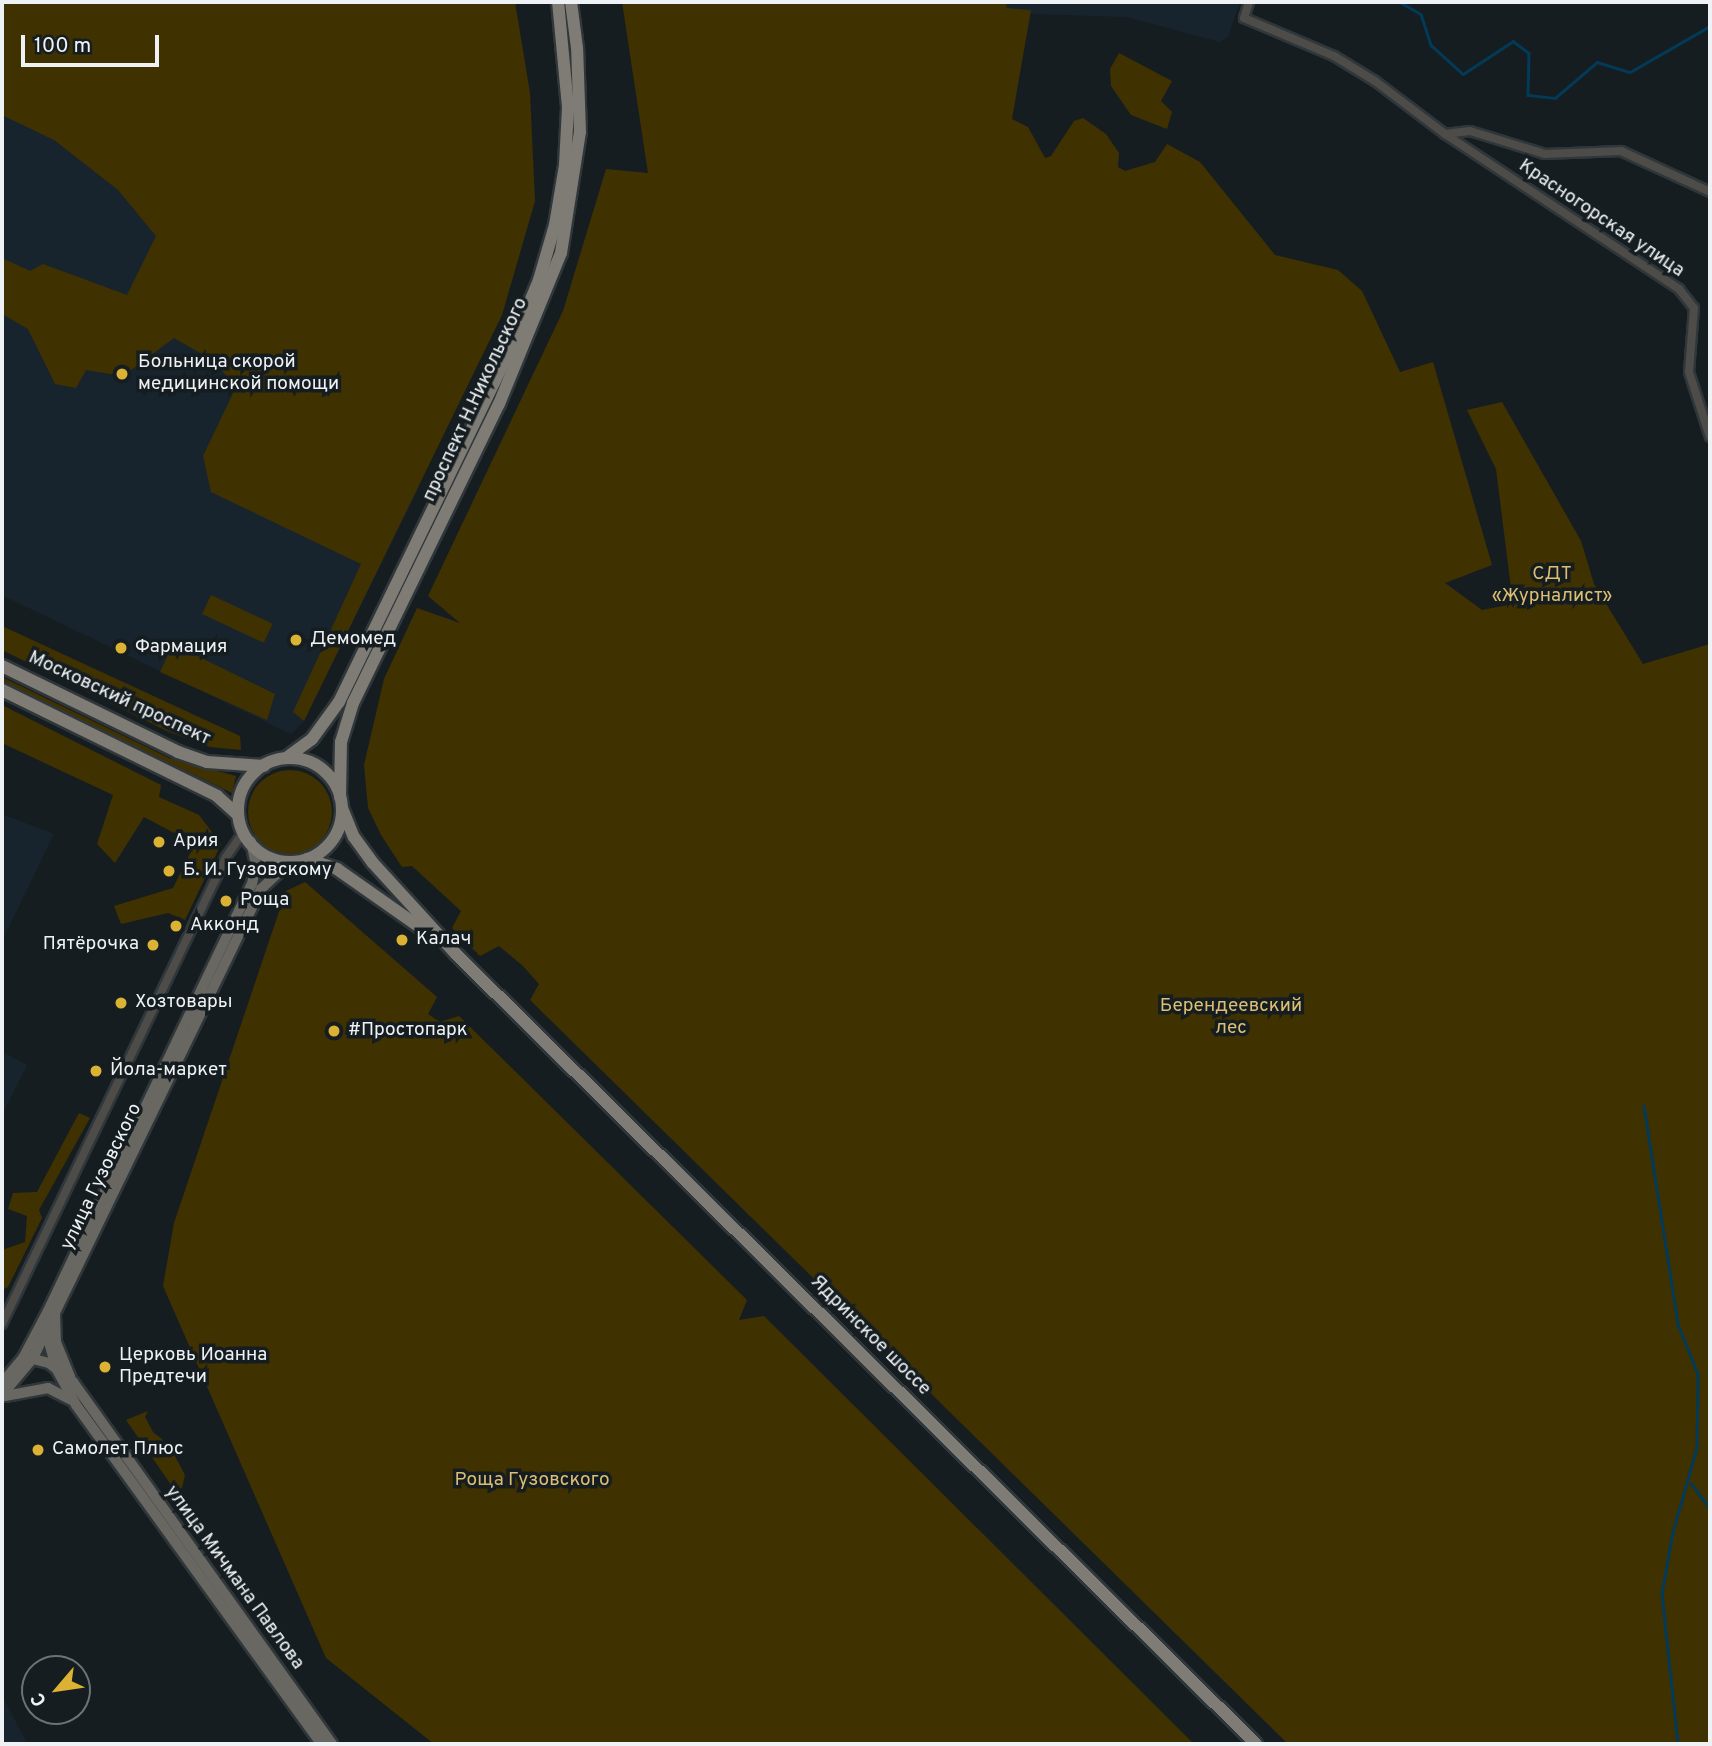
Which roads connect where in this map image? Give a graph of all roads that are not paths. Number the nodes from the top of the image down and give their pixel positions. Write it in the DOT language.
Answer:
graph roads {
  1 [pos="558,2"];
  2 [pos="571,2"];
  3 [pos="1249,2"];
  4 [pos="1445,134"];
  5 [pos="1710,192"];
  6 [pos="1710,437"];
  7 [pos="2,666"];
  8 [pos="2,691"];
  9 [pos="286,758"];
  10 [pos="264,766"];
  11 [pos="341,802"];
  12 [pos="238,815"];
  13 [pos="247,836"];
  14 [pos="307,859"];
  15 [pos="289,863"];
  16 [pos="456,954"];
  17 [pos="51,1312"];
  18 [pos="2,1324"];
  19 [pos="46,1330"];
  20 [pos="28,1358"];
  21 [pos="56,1368"];
  22 [pos="73,1382"];
  23 [pos="2,1383"];
  24 [pos="2,1396"];
  25 [pos="76,1405"];
  26 [pos="91,1418"];
  27 [pos="265,1659"];
  28 [pos="321,1744"];
  29 [pos="332,1744"];
  30 [pos="1256,1744"];
  1 -- 9 [label="main road, проспект Н.Никольского"];
  2 -- 11 [label="main road, проспект Н.Никольского"];
  3 -- 4 [label="street, Красногорская улица"];
  4 -- 5 [label="street, Красногорская улица"];
  4 -- 6 [label="street, Красногорская улица"];
  7 -- 10 [label="main road, Московский проспект"];
  8 -- 12 [label="main road"];
  9 -- 10 [label="main road"];
  9 -- 11 [label="main road"];
  10 -- 12 [label="main road"];
  11 -- 14 [label="main road"];
  11 -- 16 [label="main road, Ядринское шоссе"];
  12 -- 13 [label="main road"];
  13 -- 15 [label="main road"];
  13 -- 17 [label="main road, улица Гузовского"];
  13 -- 18 [label="street"];
  14 -- 15 [label="main road"];
  14 -- 16 [label="main road, Ядринское шоссе"];
  15 -- 17 [label="main road, улица Гузовского"];
  16 -- 30 [label="main road, Ядринское шоссе"];
  17 -- 19 [label="main road, улица Мичмана Павлова"];
  17 -- 20 [label="main road, улица Гузовского"];
  17 -- 22 [label="main road"];
  19 -- 20 [label="main road, улица Гузовского"];
  19 -- 21 [label="main road, улица Мичмана Павлова"];
  20 -- 21 [label="main road"];
  20 -- 23 [label="main road, улица Гузовского"];
  20 -- 24 [label="main road, улица Гузовского"];
  21 -- 22 [label="main road, улица Мичмана Павлова"];
  21 -- 25 [label="main road, улица Мичмана Павлова"];
  22 -- 26 [label="main road, улица Мичмана Павлова"];
  24 -- 25 [label="main road"];
  25 -- 26 [label="main road, улица Мичмана Павлова"];
  26 -- 27 [label="main road, улица Мичмана Павлова"];
  27 -- 28 [label="main road, улица Мичмана Павлова"];
  27 -- 29 [label="main road, улица Мичмана Павлова"];
}
